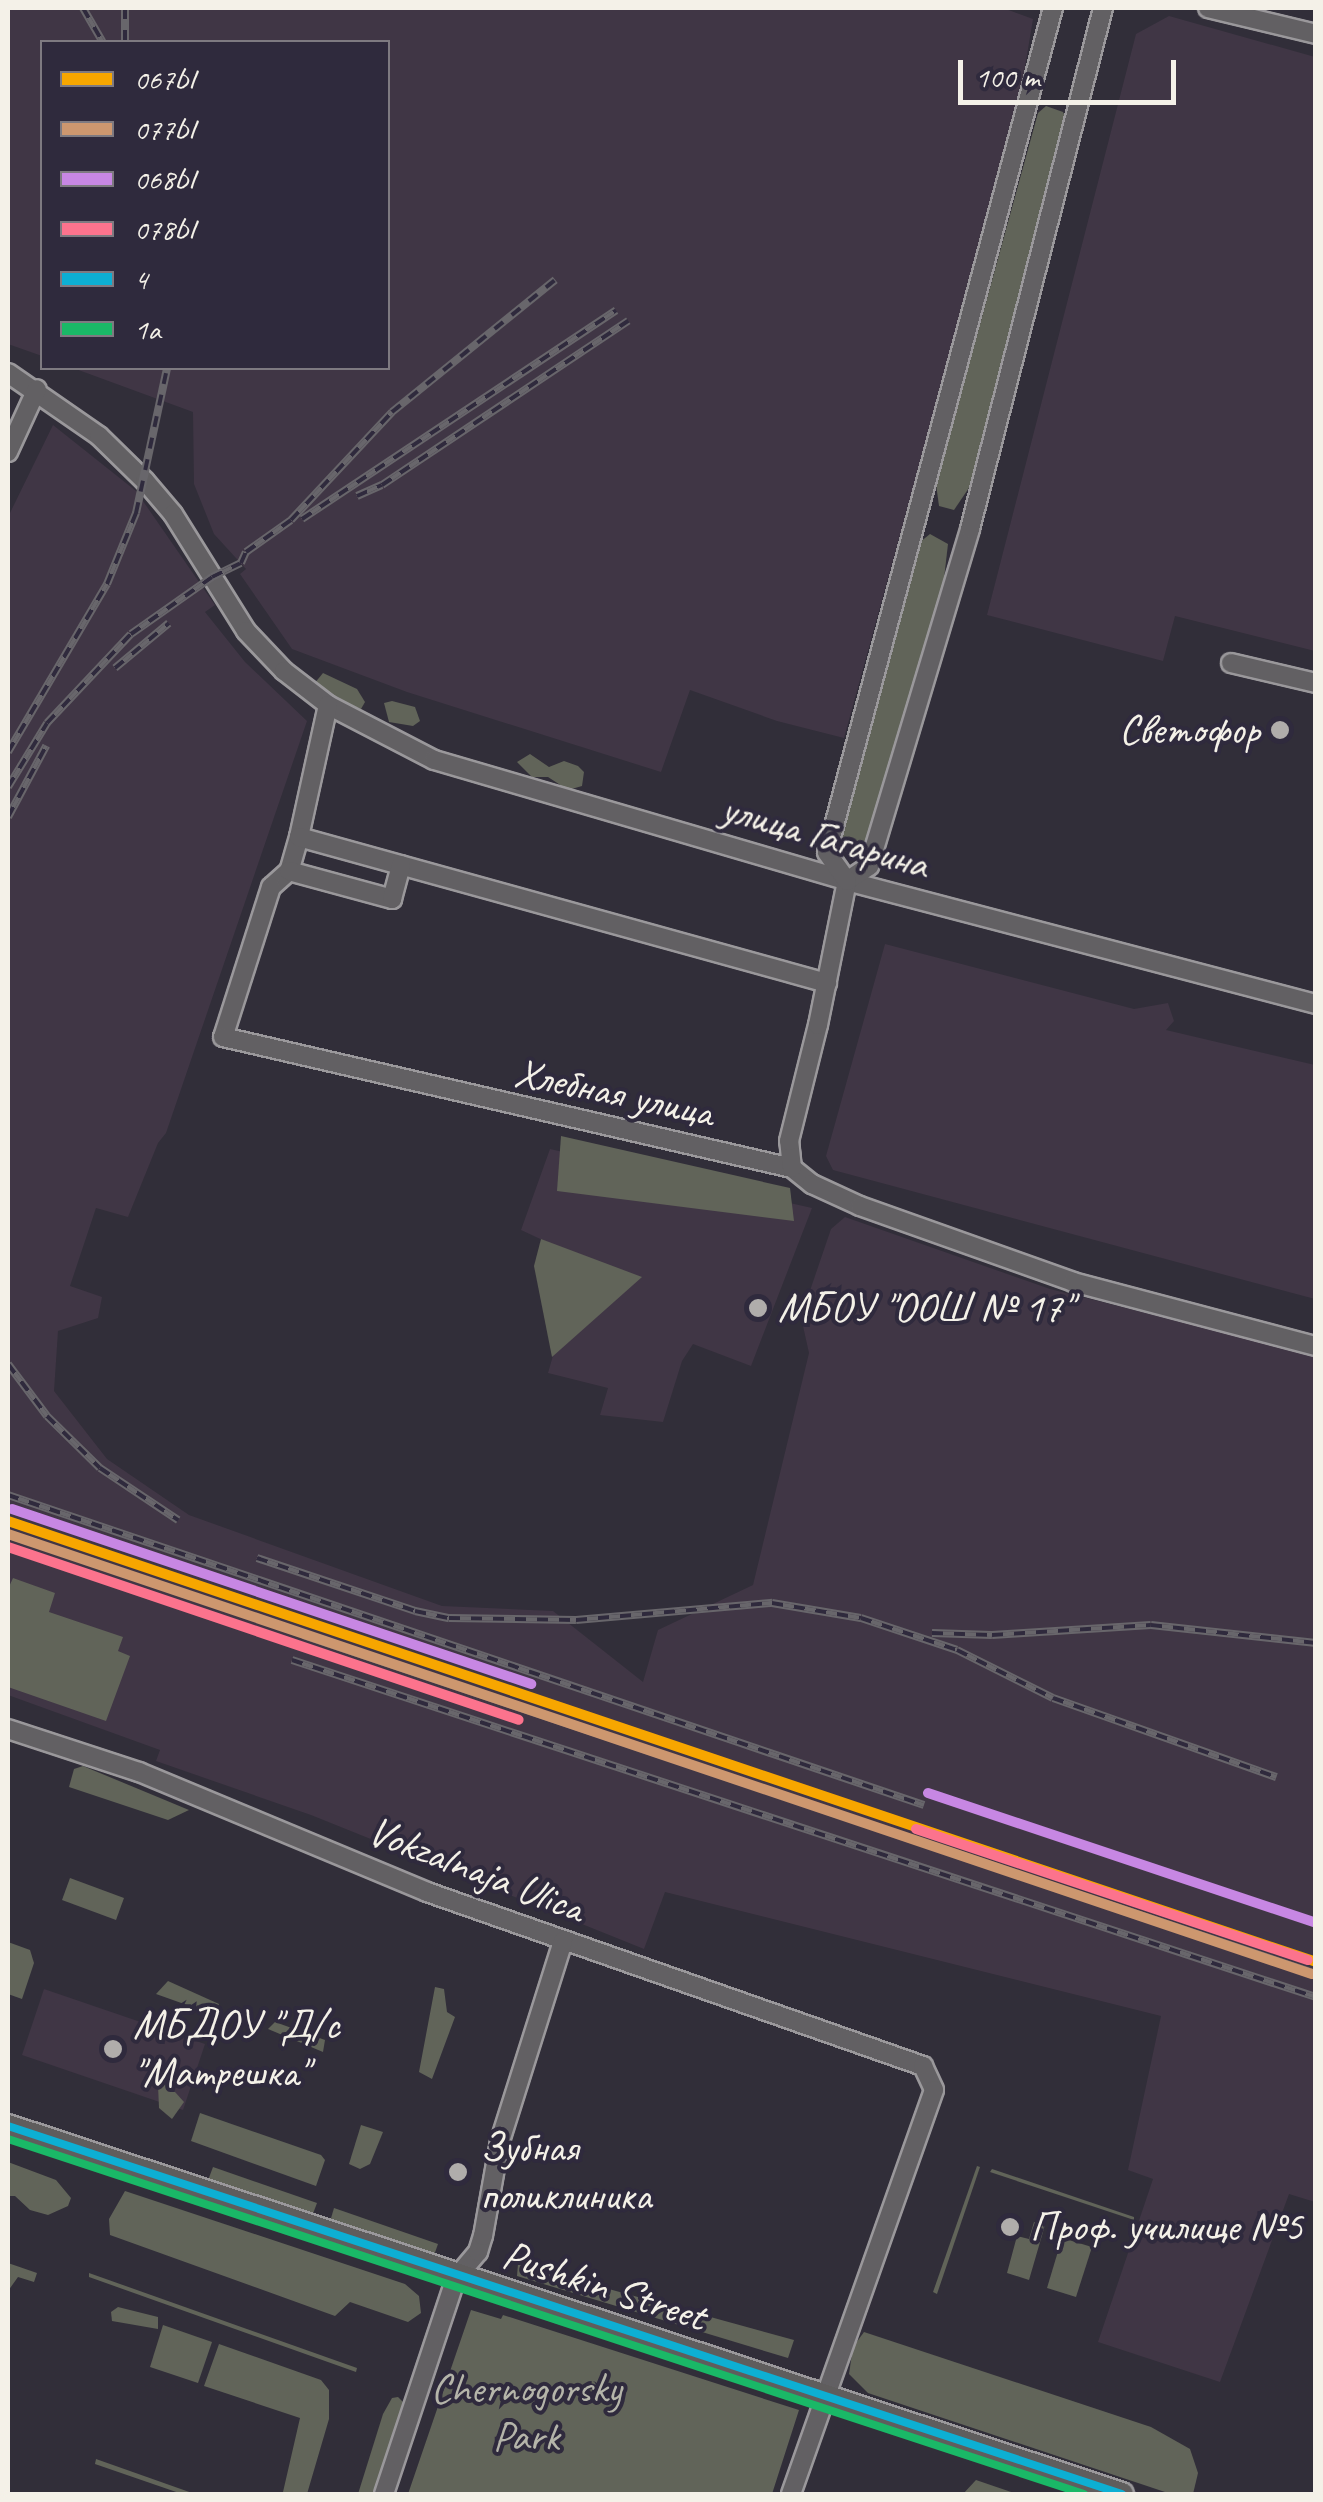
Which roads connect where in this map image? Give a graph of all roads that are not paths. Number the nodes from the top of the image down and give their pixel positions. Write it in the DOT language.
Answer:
graph roads {
  1 [pos="1053,8"];
  2 [pos="1102,8"];
  3 [pos="1208,8"];
  4 [pos="1316,34"];
  5 [pos="8,373"];
  6 [pos="37,390"];
  7 [pos="8,452"];
  8 [pos="1230,662"];
  9 [pos="1316,684"];
  10 [pos="328,705"];
  11 [pos="299,837"];
  12 [pos="400,865"];
  13 [pos="288,871"];
  14 [pos="846,881"];
  15 [pos="827,982"];
  16 [pos="1316,1004"];
  17 [pos="792,1168"];
  18 [pos="1316,1346"];
  19 [pos="8,1728"];
  20 [pos="562,1941"];
  21 [pos="8,2126"];
  22 [pos="456,2278"];
  23 [pos="824,2396"];
  24 [pos="384,2494"];
  25 [pos="791,2494"];
  26 [pos="1122,2494"];
  1 -- 14 [label="street"];
  2 -- 14 [label="street"];
  3 -- 4 [label="street"];
  5 -- 6 [label="street, улица Гагарина"];
  6 -- 7 [label="street"];
  6 -- 10 [label="street, улица Гагарина"];
  8 -- 9 [label="street"];
  10 -- 11 [label="street, Хлебная улица"];
  10 -- 14 [label="street, улица Гагарина"];
  11 -- 12 [label="street"];
  11 -- 13 [label="street, Хлебная улица"];
  12 -- 13 [label="street"];
  12 -- 15 [label="street"];
  13 -- 17 [label="street, Хлебная улица"];
  14 -- 15 [label="street"];
  14 -- 16 [label="street, улица Гагарина"];
  15 -- 17 [label="street"];
  17 -- 18 [label="street, Хлебная улица"];
  19 -- 20 [label="street, Vokzalnaja Ulica"];
  20 -- 22 [label="street"];
  20 -- 23 [label="street, Vokzalnaja Ulica"];
  21 -- 22 [label="main road, Pushkin Street"];
  22 -- 23 [label="main road, Pushkin Street"];
  22 -- 24 [label="street"];
  23 -- 25 [label="street"];
  23 -- 26 [label="main road, Pushkin Street"];
}
